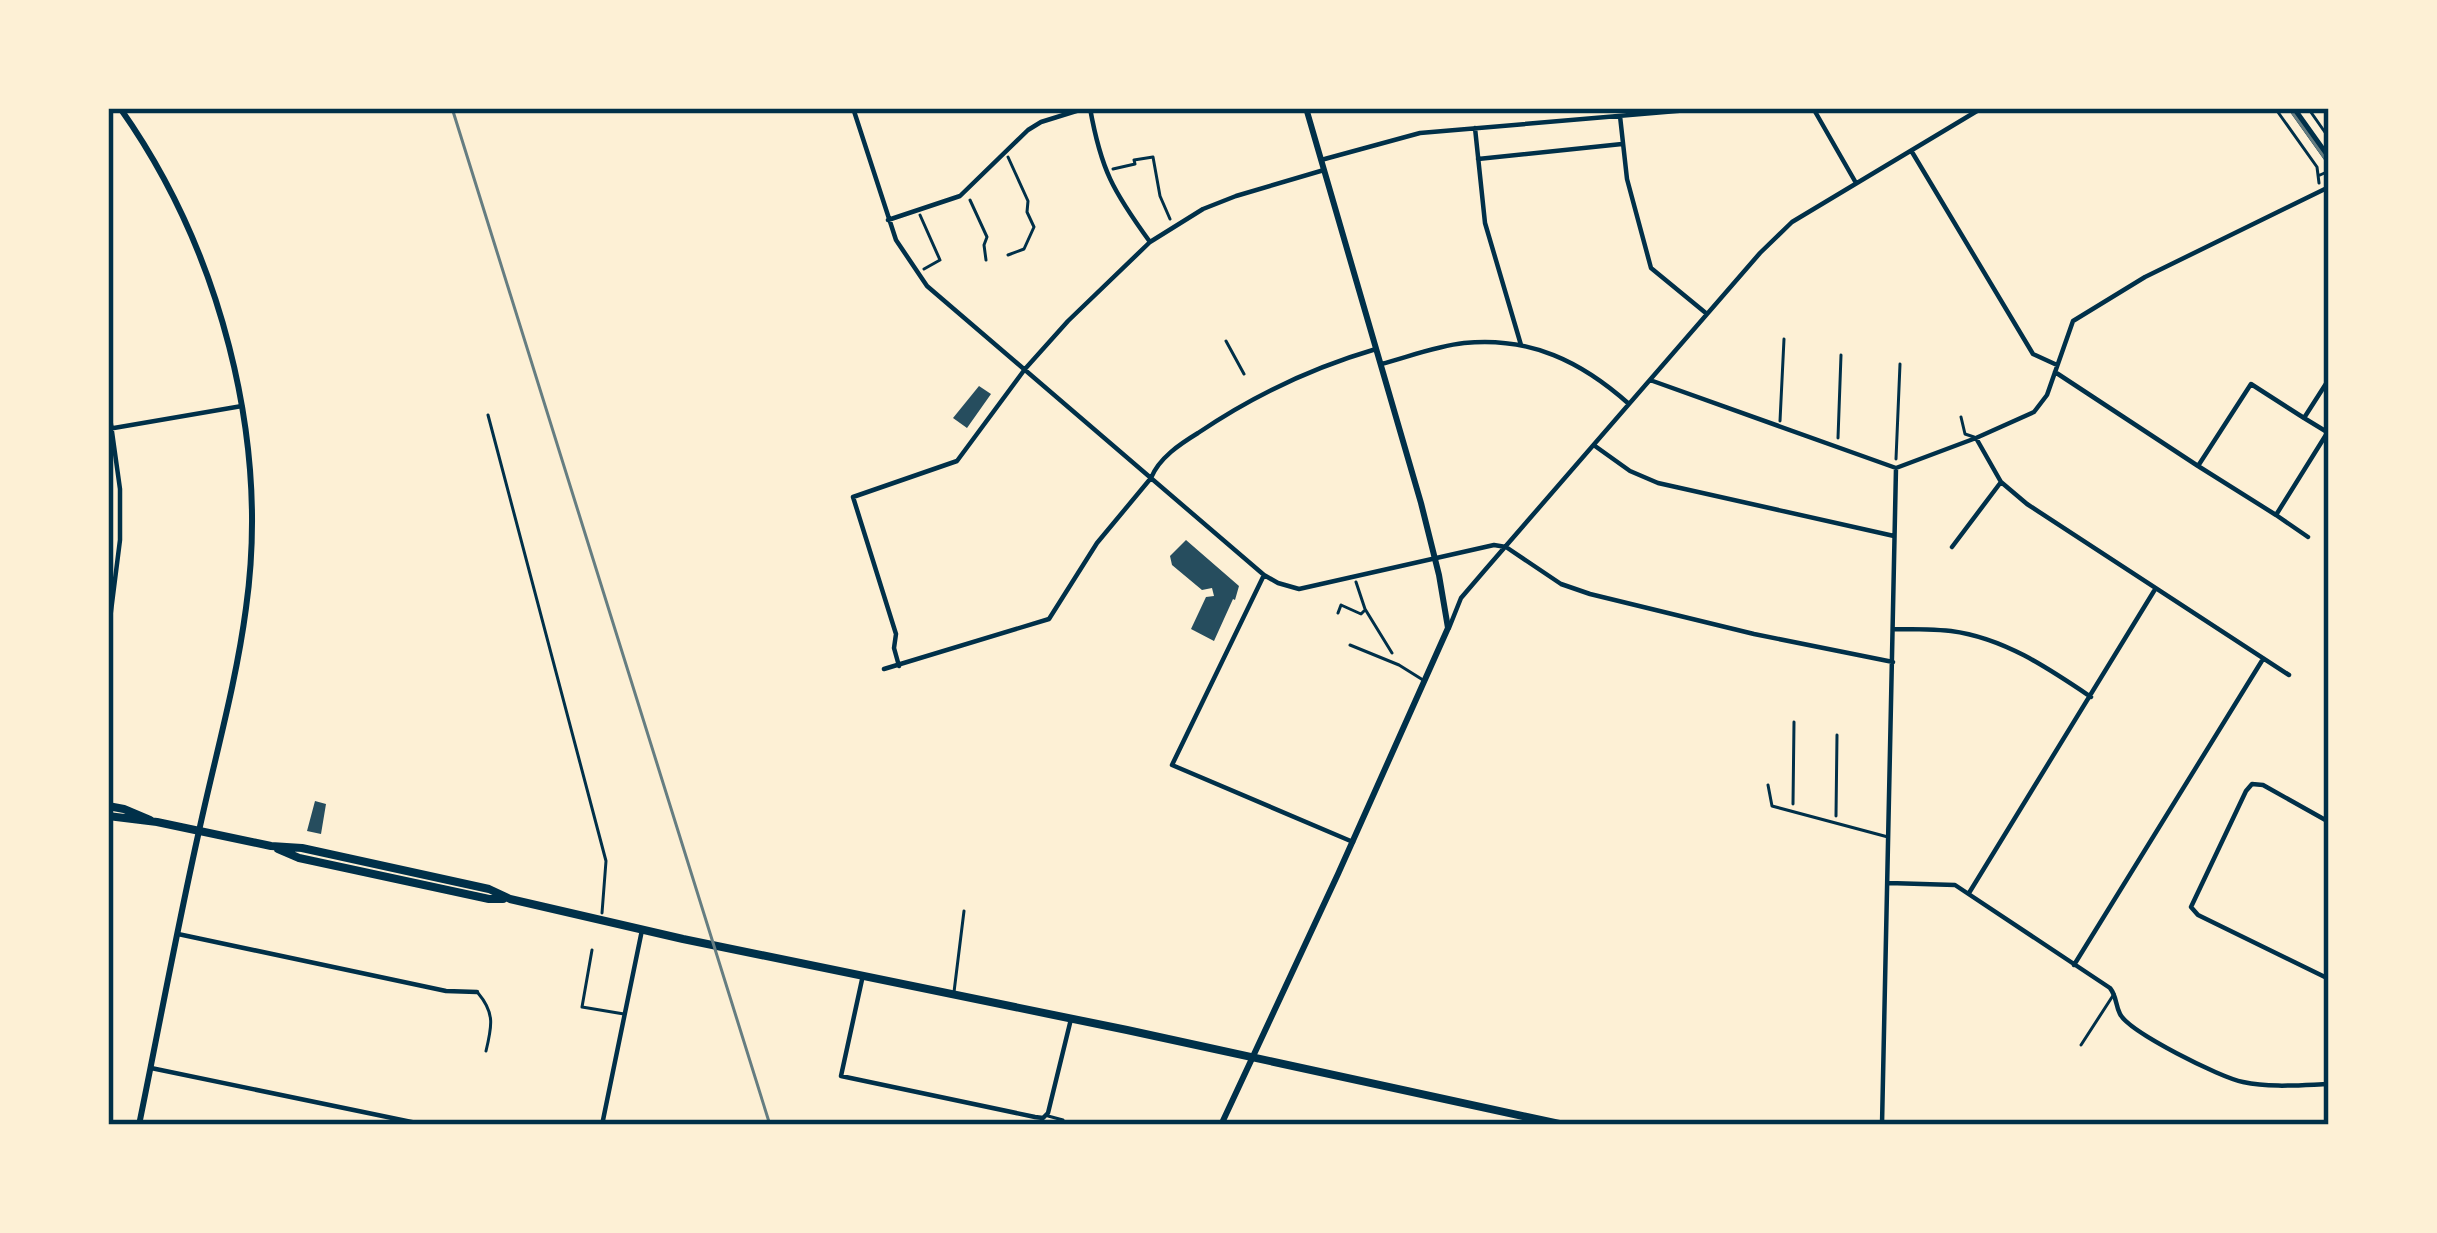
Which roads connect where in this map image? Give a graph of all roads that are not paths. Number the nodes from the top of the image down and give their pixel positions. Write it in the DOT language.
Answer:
graph roads {
  1 [pos="120,108"];
  2 [pos="853,108"];
  3 [pos="1088,108"];
  4 [pos="1306,108"];
  5 [pos="1592,108"];
  6 [pos="1712,108"];
  7 [pos="1814,108"];
  8 [pos="1982,108"];
  9 [pos="2292,108"];
  10 [pos="1620,116"];
  11 [pos="1593,118"];
  12 [pos="1475,128"];
  13 [pos="1623,144"];
  14 [pos="1912,152"];
  15 [pos="1478,159"];
  16 [pos="1321,160"];
  17 [pos="2329,160"];
  18 [pos="1324,170"];
  19 [pos="1856,183"];
  20 [pos="2329,188"];
  21 [pos="888,220"];
  22 [pos="1150,242"];
  23 [pos="1708,314"];
  24 [pos="1521,345"];
  25 [pos="1376,349"];
  26 [pos="1381,364"];
  27 [pos="2056,368"];
  28 [pos="1025,369"];
  29 [pos="2329,379"];
  30 [pos="1650,380"];
  31 [pos="108,403"];
  32 [pos="1629,404"];
  33 [pos="242,406"];
  34 [pos="1961,417"];
  35 [pos="2304,418"];
  36 [pos="110,428"];
  37 [pos="2328,431"];
  38 [pos="1976,438"];
  39 [pos="1595,446"];
  40 [pos="2198,466"];
  41 [pos="1896,468"];
  42 [pos="1151,478"];
  43 [pos="2001,482"];
  44 [pos="2276,514"];
  45 [pos="1894,536"];
  46 [pos="2308,537"];
  47 [pos="1506,547"];
  48 [pos="1952,547"];
  49 [pos="1435,559"];
  50 [pos="1264,575"];
  51 [pos="2156,589"];
  52 [pos="1893,629"];
  53 [pos="1447,634"];
  54 [pos="108,635"];
  55 [pos="1350,646"];
  56 [pos="2263,658"];
  57 [pos="1892,662"];
  58 [pos="898,666"];
  59 [pos="884,669"];
  60 [pos="2289,675"];
  61 [pos="1424,681"];
  62 [pos="2091,698"];
  63 [pos="1768,785"];
  64 [pos="108,806"];
  65 [pos="108,816"];
  66 [pos="2329,822"];
  67 [pos="157,823"];
  68 [pos="199,831"];
  69 [pos="1890,837"];
  70 [pos="1353,842"];
  71 [pos="1888,883"];
  72 [pos="1969,893"];
  73 [pos="964,910"];
  74 [pos="642,930"];
  75 [pos="178,934"];
  76 [pos="592,950"];
  77 [pos="2074,965"];
  78 [pos="863,975"];
  79 [pos="2329,980"];
  80 [pos="477,992"];
  81 [pos="953,993"];
  82 [pos="2115,993"];
  83 [pos="626,1014"];
  84 [pos="1072,1019"];
  85 [pos="2081,1045"];
  86 [pos="486,1051"];
  87 [pos="1252,1058"];
  88 [pos="151,1068"];
  89 [pos="2329,1084"];
  90 [pos="1046,1116"];
  91 [pos="139,1125"];
  92 [pos="426,1125"];
  93 [pos="602,1125"];
  94 [pos="1061,1125"];
  95 [pos="1221,1125"];
  96 [pos="1564,1125"];
  97 [pos="1882,1125"];
  1 -- 33 [label="street"];
  2 -- 21 [label="street"];
  3 -- 21 [label="street"];
  3 -- 22 [label="street"];
  4 -- 16 [label="street"];
  5 -- 11 [label="street"];
  6 -- 10 [label="street"];
  7 -- 19 [label="street"];
  8 -- 14 [label="street"];
  9 -- 17 [label="main road"];
  10 -- 11 [label="street"];
  10 -- 13 [label="street"];
  11 -- 12 [label="street"];
  12 -- 15 [label="street"];
  12 -- 16 [label="street"];
  13 -- 15 [label="street"];
  13 -- 23 [label="street"];
  14 -- 19 [label="street"];
  14 -- 27 [label="street"];
  15 -- 24 [label="street"];
  16 -- 18 [label="street"];
  18 -- 22 [label="street"];
  18 -- 25 [label="street"];
  19 -- 23 [label="street"];
  20 -- 27 [label="street"];
  21 -- 28 [label="street"];
  22 -- 28 [label="street"];
  23 -- 30 [label="street"];
  24 -- 26 [label="street"];
  24 -- 32 [label="street"];
  25 -- 26 [label="street"];
  25 -- 42 [label="street"];
  26 -- 49 [label="street"];
  27 -- 38 [label="street"];
  27 -- 40 [label="street"];
  28 -- 42 [label="street"];
  28 -- 58 [label="street"];
  29 -- 35 [label="street"];
  30 -- 32 [label="street"];
  30 -- 41 [label="street"];
  31 -- 36 [label="street"];
  32 -- 39 [label="street"];
  33 -- 36 [label="street"];
  33 -- 68 [label="street"];
  34 -- 38 [label="lane"];
  35 -- 37 [label="street"];
  35 -- 40 [label="street"];
  36 -- 54 [label="street"];
  37 -- 44 [label="street"];
  38 -- 41 [label="street"];
  38 -- 43 [label="street"];
  39 -- 45 [label="street"];
  39 -- 47 [label="street"];
  40 -- 44 [label="street"];
  41 -- 45 [label="street"];
  42 -- 50 [label="street"];
  42 -- 58 [label="street"];
  43 -- 48 [label="street"];
  43 -- 51 [label="street"];
  44 -- 46 [label="street"];
  45 -- 52 [label="street"];
  47 -- 49 [label="street"];
  47 -- 53 [label="street"];
  47 -- 57 [label="street"];
  49 -- 50 [label="street"];
  49 -- 53 [label="street"];
  50 -- 70 [label="street"];
  51 -- 56 [label="street"];
  51 -- 62 [label="street"];
  52 -- 57 [label="street"];
  52 -- 62 [label="street"];
  53 -- 61 [label="street"];
  55 -- 61 [label="lane"];
  56 -- 60 [label="street"];
  56 -- 77 [label="street"];
  57 -- 69 [label="street"];
  58 -- 59 [label="street"];
  61 -- 70 [label="street"];
  62 -- 72 [label="street"];
  63 -- 69 [label="lane"];
  64 -- 67 [label="main road"];
  65 -- 67 [label="main road"];
  66 -- 79 [label="street"];
  67 -- 68 [label="main road"];
  68 -- 74 [label="main road"];
  68 -- 75 [label="street"];
  69 -- 71 [label="street"];
  70 -- 87 [label="street"];
  71 -- 72 [label="street"];
  71 -- 97 [label="street"];
  72 -- 77 [label="street"];
  73 -- 81 [label="lane"];
  74 -- 78 [label="main road"];
  74 -- 83 [label="street"];
  75 -- 80 [label="street"];
  75 -- 88 [label="street"];
  76 -- 83 [label="lane"];
  77 -- 82 [label="street"];
  78 -- 81 [label="main road"];
  78 -- 90 [label="street"];
  80 -- 86 [label="lane"];
  81 -- 84 [label="main road"];
  82 -- 85 [label="lane"];
  82 -- 89 [label="street"];
  83 -- 93 [label="street"];
  84 -- 87 [label="main road"];
  84 -- 90 [label="street"];
  87 -- 95 [label="street"];
  87 -- 96 [label="main road"];
  88 -- 91 [label="street"];
  88 -- 92 [label="street"];
  90 -- 94 [label="lane"];
}
